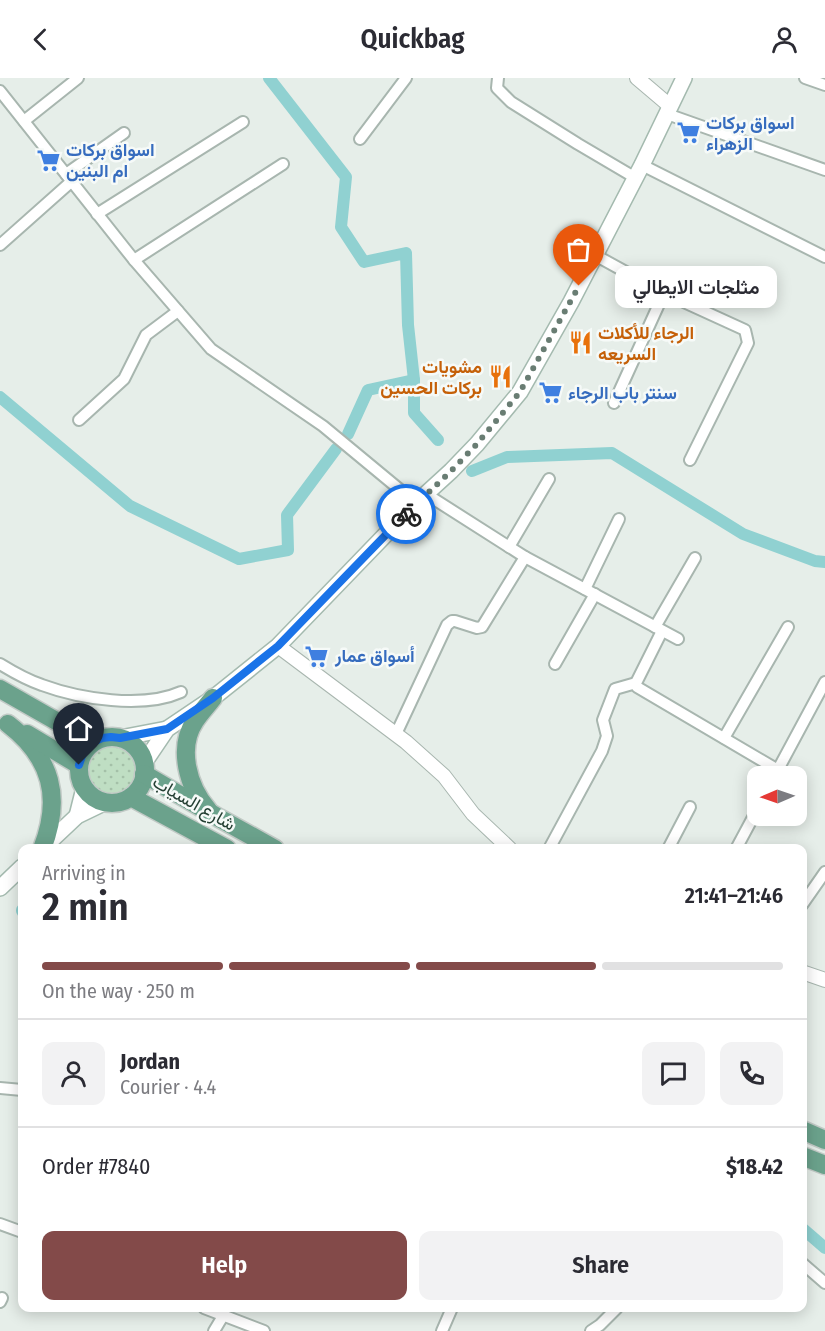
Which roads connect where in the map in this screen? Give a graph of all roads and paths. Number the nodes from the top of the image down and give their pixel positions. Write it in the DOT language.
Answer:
graph roads {
  1 [pos="78,78"];
  2 [pos="406,78"];
  3 [pos="498,78"];
  4 [pos="637,78"];
  5 [pos="684,78"];
  6 [pos="805,78"];
  7 [pos="825,85"];
  8 [pos="0,91"];
  9 [pos="669,110"];
  10 [pos="24,121"];
  11 [pos="243,122"];
  12 [pos="124,133"];
  13 [pos="360,139"];
  14 [pos="283,164"];
  15 [pos="825,170"];
  16 [pos="638,171"];
  17 [pos="69,178"];
  18 [pos="98,214"];
  19 [pos="0,245"];
  20 [pos="595,255"];
  21 [pos="825,257"];
  22 [pos="134,260"];
  23 [pos="664,293"];
  24 [pos="178,311"];
  25 [pos="614,403"];
  26 [pos="79,420"];
  27 [pos="690,460"];
  28 [pos="549,479"];
  29 [pos="421,499"];
  30 [pos="619,519"];
  31 [pos="509,547"];
  32 [pos="525,557"];
  33 [pos="695,558"];
  34 [pos="590,592"];
  35 [pos="788,627"];
  36 [pos="658,629"];
  37 [pos="678,639"];
  38 [pos="278,646"];
  39 [pos="0,664"];
  40 [pos="555,664"];
  41 [pos="825,682"];
  42 [pos="636,683"];
  43 [pos="0,690"];
  44 [pos="181,692"];
  45 [pos="213,698"];
  46 [pos="4,721"];
  47 [pos="167,729"];
  48 [pos="396,735"];
  49 [pos="120,738"];
  50 [pos="724,738"];
  51 [pos="93,742"];
  52 [pos="79,765"];
  53 [pos="766,766"];
  54 [pos="780,766"];
  55 [pos="144,768"];
  56 [pos="84,788"];
  57 [pos="130,796"];
  58 [pos="105,802"];
  59 [pos="690,807"];
  60 [pos="211,813"];
  61 [pos="77,816"];
  62 [pos="748,826"];
  63 [pos="44,844"];
  64 [pos="47,844"];
  65 [pos="218,844"];
  66 [pos="266,844"];
  67 [pos="505,844"];
  68 [pos="552,844"];
  69 [pos="671,844"];
  70 [pos="739,844"];
  71 [pos="18,871"];
  72 [pos="825,872"];
  73 [pos="0,888"];
  74 [pos="807,898"];
  75 [pos="807,974"];
  76 [pos="825,980"];
  77 [pos="0,1088"];
  78 [pos="18,1089"];
  79 [pos="807,1132"];
  80 [pos="825,1140"];
  81 [pos="807,1158"];
  82 [pos="825,1165"];
  83 [pos="0,1224"];
  84 [pos="18,1231"];
  85 [pos="807,1267"];
  86 [pos="825,1283"];
  87 [pos="214,1312"];
  88 [pos="450,1312"];
  89 [pos="613,1312"];
  90 [pos="223,1316"];
  91 [pos="214,1331"];
  92 [pos="264,1331"];
  93 [pos="442,1331"];
  94 [pos="591,1331"];
  1 -- 10 [label="street"];
  2 -- 13 [label="street"];
  3 -- 16 [label="street"];
  4 -- 9 [label="street"];
  5 -- 9 [label="main road"];
  6 -- 7 [label="street"];
  8 -- 10 [label="street"];
  9 -- 15 [label="street"];
  9 -- 16 [label="main road"];
  10 -- 17 [label="street"];
  11 -- 18 [label="street"];
  12 -- 17 [label="street"];
  14 -- 22 [label="street"];
  16 -- 20 [label="main road"];
  16 -- 21 [label="street"];
  17 -- 18 [label="street"];
  17 -- 19 [label="street"];
  18 -- 22 [label="street"];
  20 -- 23 [label="street"];
  20 -- 29 [label="main road"];
  22 -- 24 [label="street"];
  23 -- 25 [label="street"];
  23 -- 27 [label="street"];
  24 -- 26 [label="street"];
  24 -- 29 [label="street"];
  28 -- 31 [label="street"];
  29 -- 31 [label="street"];
  29 -- 38 [label="main road"];
  30 -- 34 [label="street"];
  31 -- 32 [label="street"];
  32 -- 34 [label="street"];
  32 -- 48 [label="street"];
  33 -- 36 [label="street"];
  34 -- 36 [label="street"];
  34 -- 40 [label="street"];
  35 -- 50 [label="street"];
  36 -- 37 [label="street"];
  36 -- 42 [label="street"];
  38 -- 45 [label="main road"];
  38 -- 48 [label="street"];
  39 -- 44 [label="street"];
  41 -- 54 [label="street"];
  42 -- 50 [label="street"];
  42 -- 68 [label="street"];
  43 -- 51 [label="main road"];
  45 -- 47 [label="main road"];
  45 -- 60 [label="main road"];
  46 -- 52 [label="main road"];
  46 -- 63 [label="main road"];
  47 -- 49 [label="main road"];
  47 -- 55 [label="main road"];
  48 -- 67 [label="street"];
  49 -- 51 [label="main road"];
  49 -- 55 [label="main road"];
  50 -- 53 [label="street"];
  51 -- 52 [label="main road"];
  52 -- 56 [label="main road"];
  55 -- 57 [label="main road"];
  55 -- 60 [label="main road, شارع السياب"];
  56 -- 58 [label="main road"];
  56 -- 61 [label="main road"];
  57 -- 58 [label="main road"];
  57 -- 65 [label="main road, شارع السياب"];
  58 -- 61 [label="main road"];
  59 -- 69 [label="street"];
  60 -- 66 [label="main road, شارع السياب"];
  61 -- 64 [label="main road"];
  62 -- 70 [label="street"];
  71 -- 73 [label="main road"];
  72 -- 74 [label="street"];
  75 -- 76 [label="street"];
  77 -- 78 [label="street"];
  79 -- 80 [label="main road"];
  81 -- 82 [label="main road"];
  83 -- 84 [label="street"];
  85 -- 86 [label="street"];
  87 -- 90 [label="street"];
  88 -- 93 [label="street"];
  89 -- 94 [label="street"];
  90 -- 91 [label="street"];
  90 -- 92 [label="street"];
}
